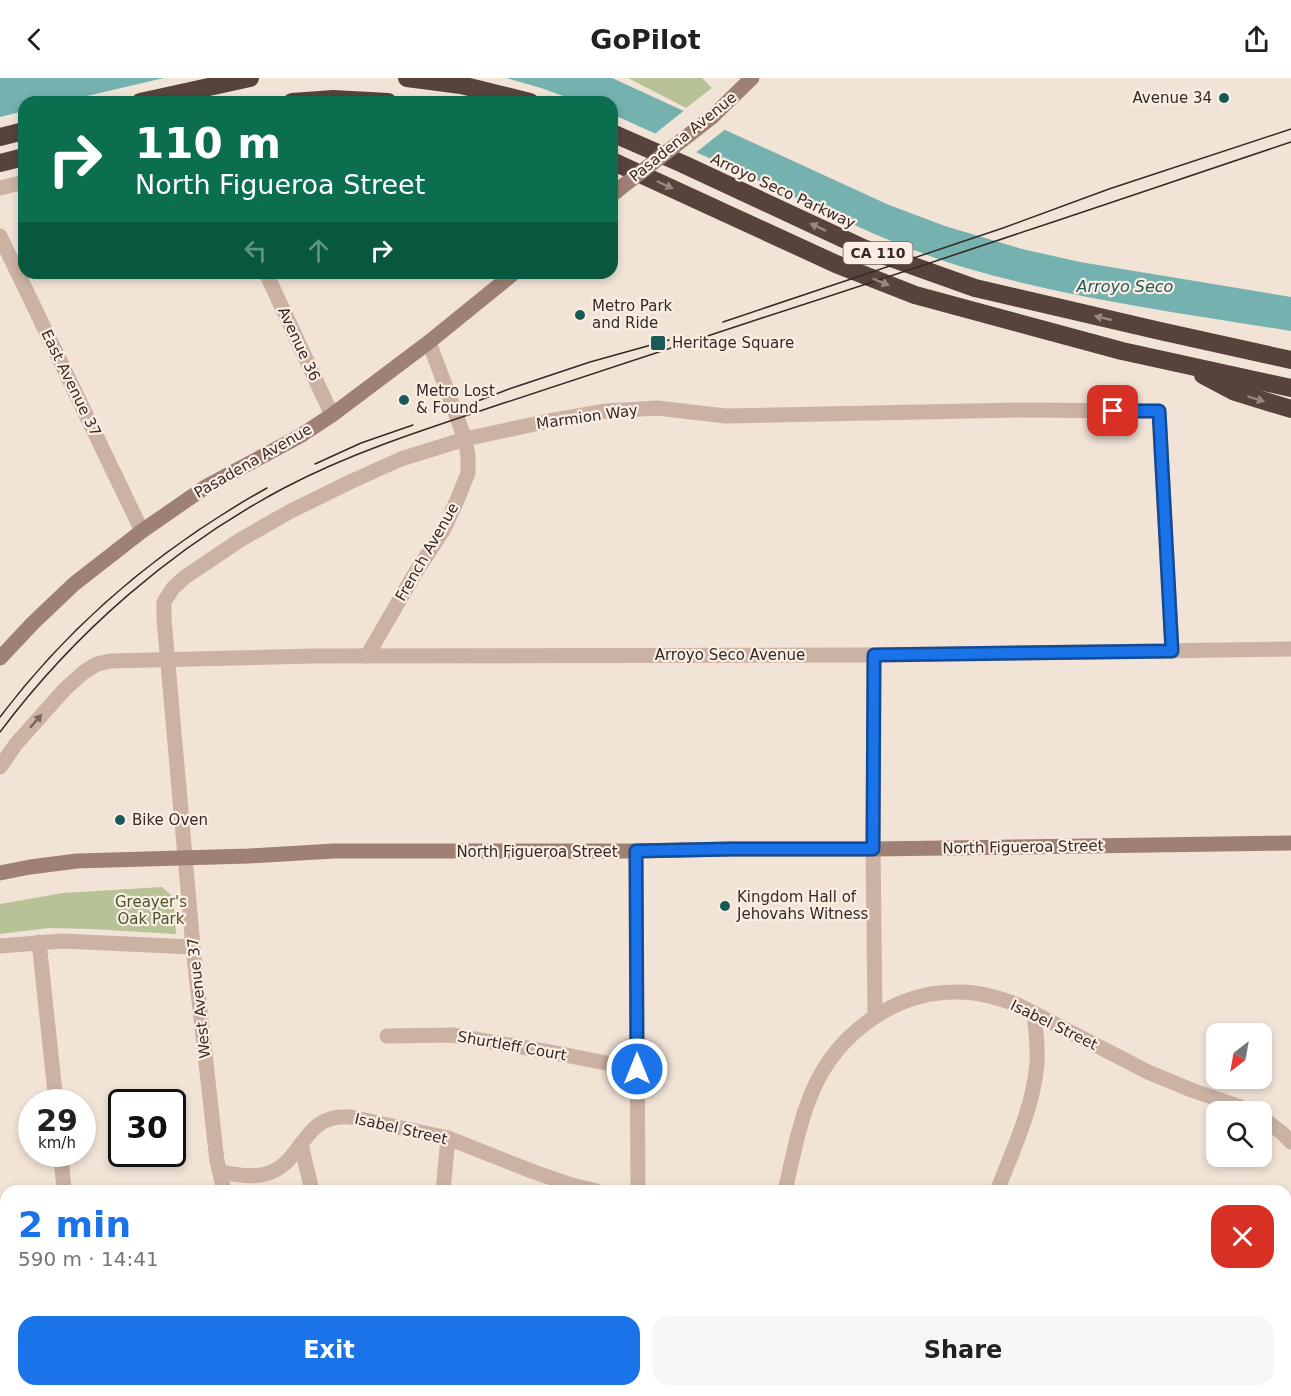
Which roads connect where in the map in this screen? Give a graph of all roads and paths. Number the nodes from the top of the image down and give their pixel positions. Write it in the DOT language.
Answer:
graph roads {
  1 [pos="250,78"];
  2 [pos="407,78"];
  3 [pos="752,78"];
  4 [pos="168,96"];
  5 [pos="506,96"];
  6 [pos="18,132"];
  7 [pos="618,136"];
  8 [pos="0,137"];
  9 [pos="18,158"];
  10 [pos="0,163"];
  11 [pos="618,164"];
  12 [pos="18,184"];
  13 [pos="0,188"];
  14 [pos="618,189"];
  15 [pos="0,236"];
  16 [pos="18,273"];
  17 [pos="21,279"];
  18 [pos="269,279"];
  19 [pos="507,279"];
  20 [pos="1160,332"];
  21 [pos="429,342"];
  22 [pos="1291,352"];
  23 [pos="1291,360"];
  24 [pos="1186,365"];
  25 [pos="1291,388"];
  26 [pos="1291,409"];
  27 [pos="332,415"];
  28 [pos="465,439"];
  29 [pos="142,531"];
  30 [pos="1291,649"];
  31 [pos="1172,651"];
  32 [pos="874,655"];
  33 [pos="367,656"];
  34 [pos="0,658"];
  35 [pos="168,660"];
  36 [pos="0,767"];
  37 [pos="1291,843"];
  38 [pos="873,849"];
  39 [pos="636,851"];
  40 [pos="185,858"];
  41 [pos="0,873"];
  42 [pos="39,942"];
  43 [pos="0,946"];
  44 [pos="193,947"];
  45 [pos="1034,1013"];
  46 [pos="875,1016"];
  47 [pos="387,1036"];
  48 [pos="637,1069"];
  49 [pos="55,1089"];
  50 [pos="1223,1101"];
  51 [pos="1272,1125"];
  52 [pos="447,1138"];
  53 [pos="1291,1142"];
  54 [pos="301,1144"];
  55 [pos="62,1167"];
  56 [pos="220,1172"];
  57 [pos="64,1185"];
  58 [pos="223,1185"];
  59 [pos="311,1185"];
  60 [pos="443,1185"];
  61 [pos="572,1185"];
  62 [pos="638,1185"];
  63 [pos="786,1185"];
  64 [pos="999,1185"];
  1 -- 4 [label="highway"];
  2 -- 5 [label="highway"];
  3 -- 14 [label="main road, Pasadena Avenue, bridge"];
  6 -- 8 [label="highway"];
  20 -- 7 [label="highway, Arroyo Seco Parkway / CA 110, one-way"];
  9 -- 10 [label="highway"];
  11 -- 24 [label="highway, CA 110, one-way"];
  12 -- 13 [label="street"];
  15 -- 16 [label="street, East Avenue 37"];
  17 -- 29 [label="street, East Avenue 37"];
  18 -- 27 [label="street, Avenue 36"];
  19 -- 21 [label="main road, Pasadena Avenue"];
  20 -- 22 [label="highway"];
  20 -- 23 [label="highway, Arroyo Seco Parkway / CA 110"];
  21 -- 27 [label="main road, Pasadena Avenue"];
  21 -- 28 [label="street, French Avenue"];
  24 -- 25 [label="highway, CA 110"];
  24 -- 26 [label="highway, one-way"];
  27 -- 29 [label="main road, Pasadena Avenue"];
  28 -- 31 [label="street, Marmion Way"];
  28 -- 33 [label="street, French Avenue"];
  28 -- 35 [label="street, Marmion Way"];
  29 -- 34 [label="main road, Pasadena Avenue"];
  30 -- 31 [label="street, Arroyo Seco Avenue"];
  31 -- 32 [label="street, Arroyo Seco Avenue"];
  32 -- 33 [label="street, Arroyo Seco Avenue"];
  32 -- 38 [label="street"];
  33 -- 35 [label="street, Arroyo Seco Avenue"];
  36 -- 35 [label="street, one-way"];
  35 -- 40 [label="street, West Avenue 37"];
  37 -- 38 [label="main road, North Figueroa Street"];
  38 -- 39 [label="main road, North Figueroa Street"];
  38 -- 46 [label="street"];
  39 -- 40 [label="main road, North Figueroa Street"];
  39 -- 48 [label="street"];
  40 -- 41 [label="main road, North Figueroa Street"];
  40 -- 44 [label="street, West Avenue 37"];
  42 -- 43 [label="street"];
  42 -- 44 [label="street"];
  42 -- 49 [label="street"];
  44 -- 56 [label="street, West Avenue 37"];
  45 -- 46 [label="street, Isabel Street"];
  45 -- 50 [label="street, Isabel Street"];
  45 -- 64 [label="street"];
  46 -- 63 [label="street, Isabel Street"];
  47 -- 48 [label="street, Shurtleff Court"];
  48 -- 62 [label="street"];
  51 -- 53 [label="street"];
  52 -- 54 [label="street, Isabel Street"];
  52 -- 60 [label="street"];
  52 -- 61 [label="street, Isabel Street"];
  54 -- 56 [label="street, Isabel Street"];
  54 -- 59 [label="street"];
  55 -- 57 [label="street"];
  56 -- 58 [label="street, West Avenue 37"];
}
